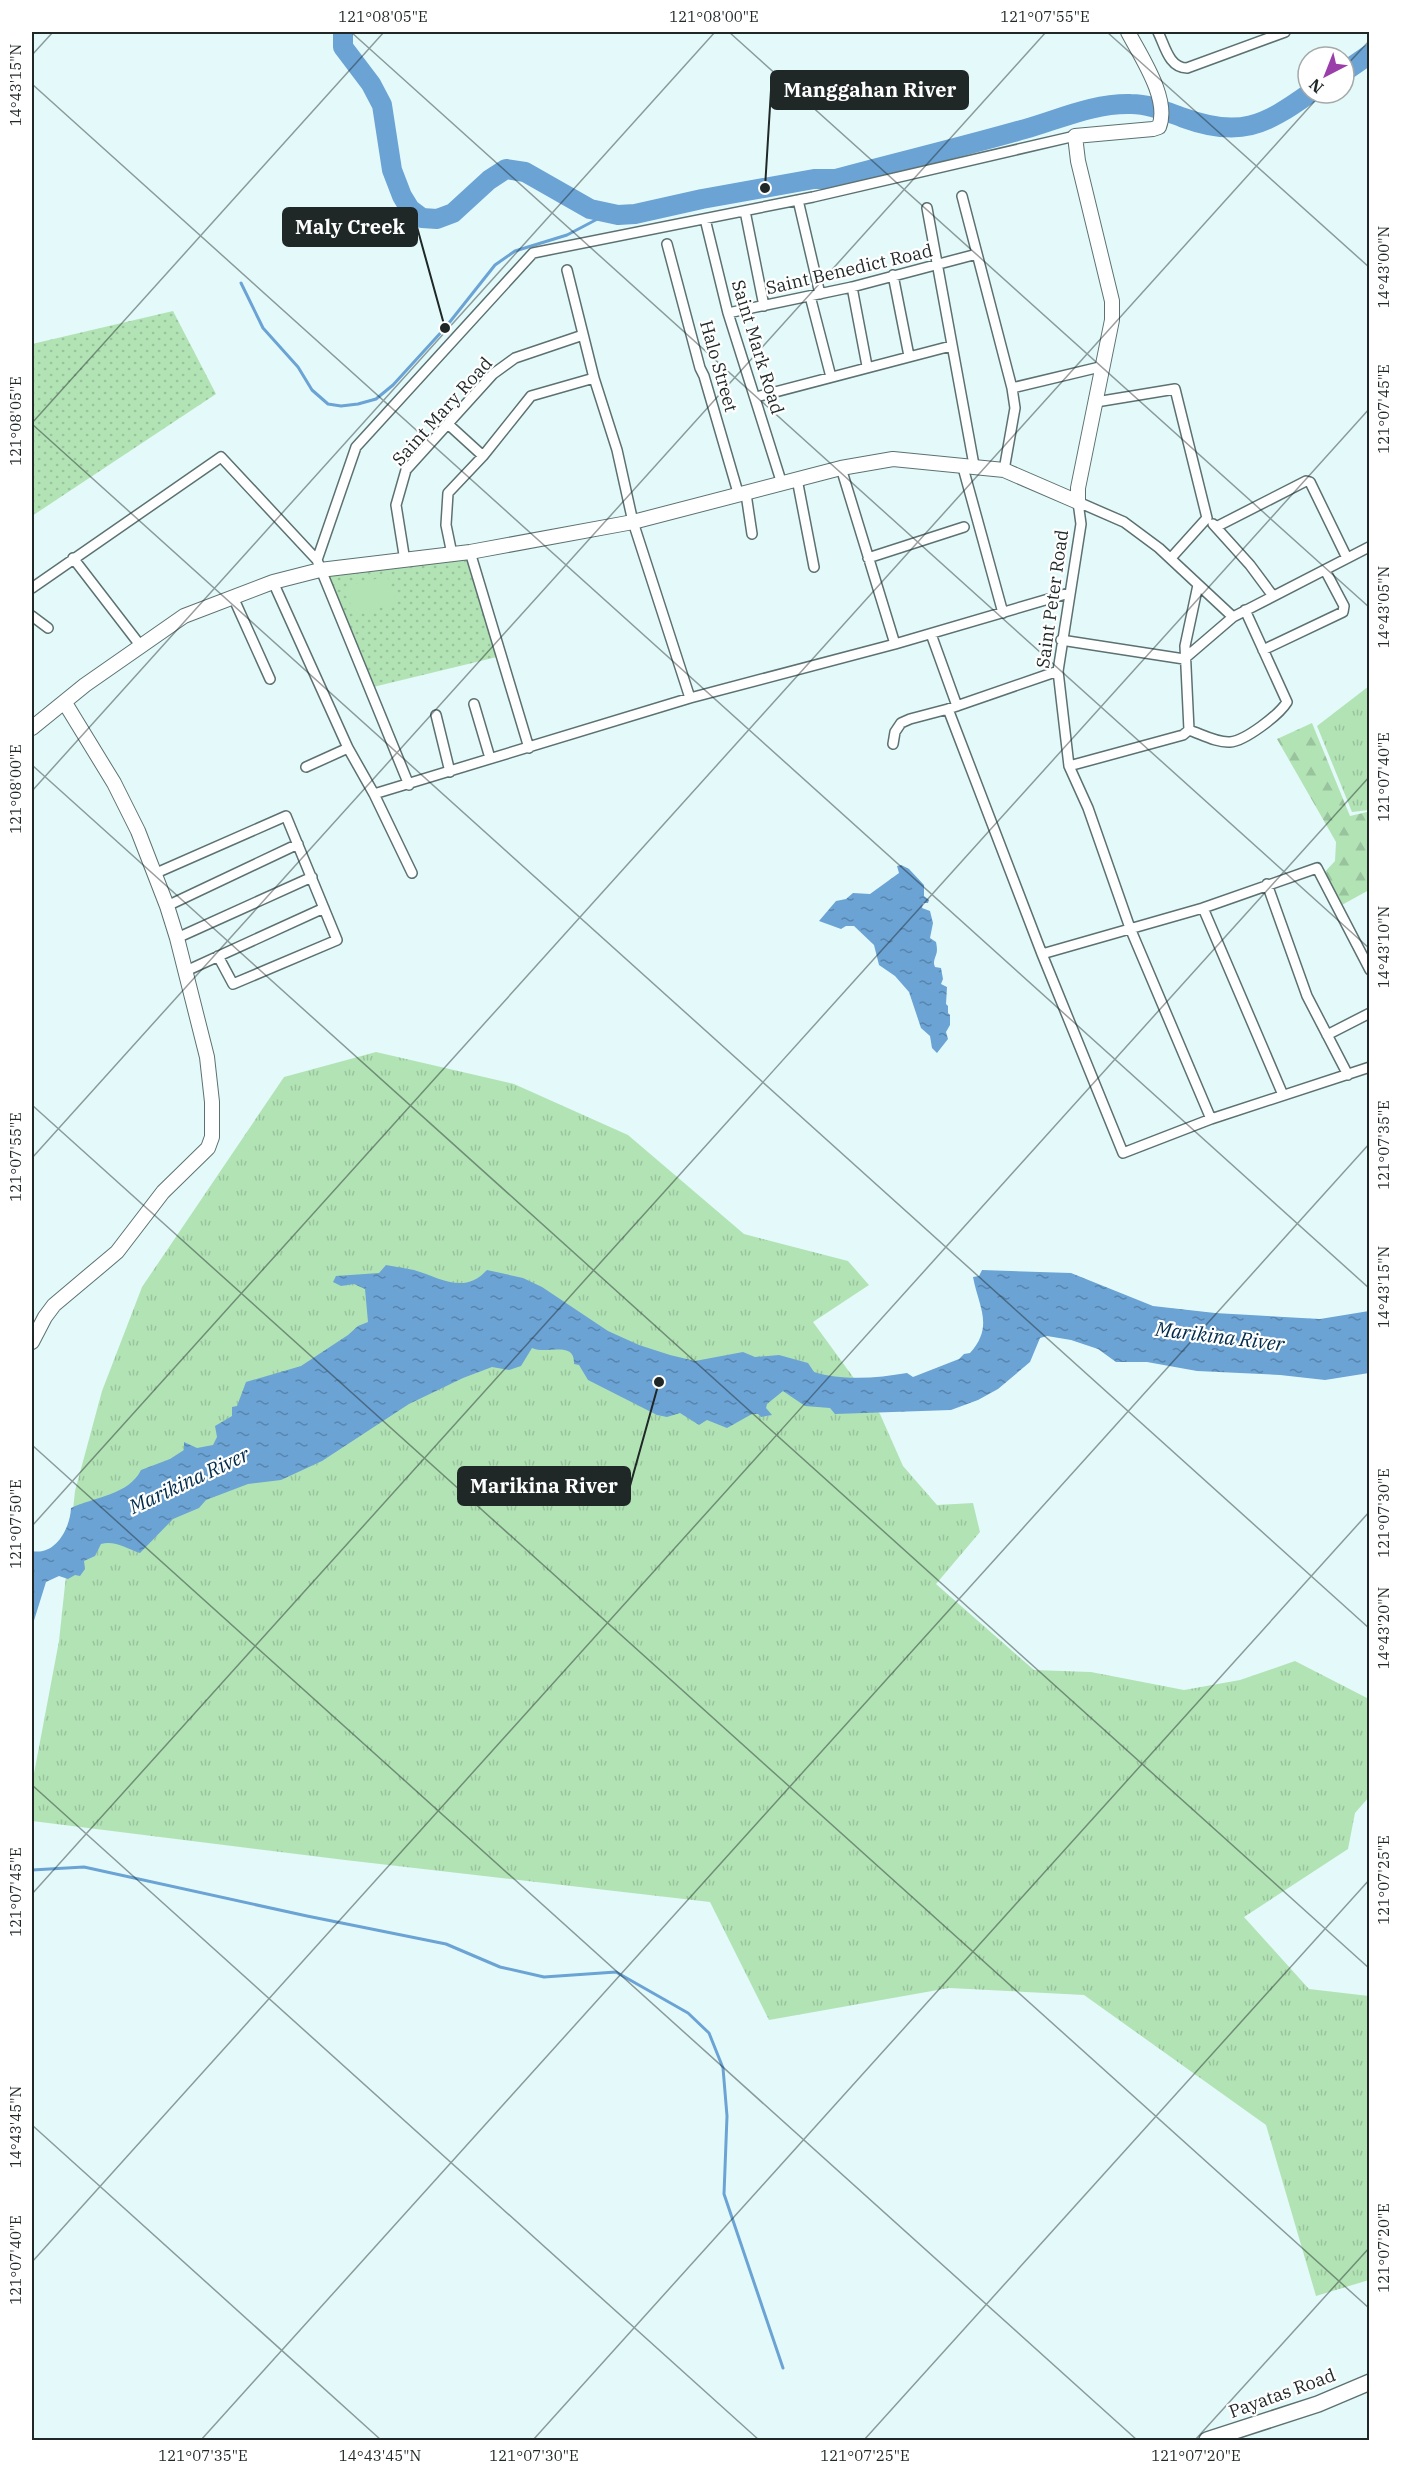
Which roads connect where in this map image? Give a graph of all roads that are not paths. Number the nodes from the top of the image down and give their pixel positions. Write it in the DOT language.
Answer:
graph roads {
  1 [pos="1128,32"];
  2 [pos="1158,32"];
  3 [pos="1285,32"];
  4 [pos="1075,136"];
  5 [pos="962,196"];
  6 [pos="798,200"];
  7 [pos="927,208"];
  8 [pos="745,211"];
  9 [pos="705,219"];
  10 [pos="667,244"];
  11 [pos="977,254"];
  12 [pos="936,266"];
  13 [pos="567,270"];
  14 [pos="893,275"];
  15 [pos="852,287"];
  16 [pos="815,295"];
  17 [pos="764,306"];
  18 [pos="728,313"];
  19 [pos="583,335"];
  20 [pos="951,346"];
  21 [pos="909,356"];
  22 [pos="867,366"];
  23 [pos="1104,366"];
  24 [pos="831,377"];
  25 [pos="594,378"];
  26 [pos="1012,388"];
  27 [pos="756,397"];
  28 [pos="1096,402"];
  29 [pos="449,425"];
  30 [pos="483,456"];
  31 [pos="968,465"];
  32 [pos="841,468"];
  33 [pos="1004,470"];
  34 [pos="797,479"];
  35 [pos="782,484"];
  36 [pos="742,495"];
  37 [pos="1078,502"];
  38 [pos="1208,518"];
  39 [pos="633,522"];
  40 [pos="964,527"];
  41 [pos="1216,527"];
  42 [pos="752,534"];
  43 [pos="1369,547"];
  44 [pos="470,552"];
  45 [pos="452,554"];
  46 [pos="73,558"];
  47 [pos="868,558"];
  48 [pos="1171,558"];
  49 [pos="1347,558"];
  50 [pos="405,561"];
  51 [pos="319,565"];
  52 [pos="814,567"];
  53 [pos="1325,570"];
  54 [pos="273,582"];
  55 [pos="1198,585"];
  56 [pos="32,588"];
  57 [pos="1069,593"];
  58 [pos="1273,596"];
  59 [pos="233,597"];
  60 [pos="1245,610"];
  61 [pos="1003,613"];
  62 [pos="32,616"];
  63 [pos="1233,617"];
  64 [pos="48,628"];
  65 [pos="931,634"];
  66 [pos="1061,640"];
  67 [pos="895,644"];
  68 [pos="140,645"];
  69 [pos="1263,650"];
  70 [pos="1185,659"];
  71 [pos="1058,671"];
  72 [pos="270,679"];
  73 [pos="690,698"];
  74 [pos="65,703"];
  75 [pos="474,704"];
  76 [pos="952,707"];
  77 [pos="436,715"];
  78 [pos="32,728"];
  79 [pos="1189,730"];
  80 [pos="893,744"];
  81 [pos="348,748"];
  82 [pos="529,748"];
  83 [pos="490,758"];
  84 [pos="1070,766"];
  85 [pos="306,767"];
  86 [pos="450,772"];
  87 [pos="409,785"];
  88 [pos="374,794"];
  89 [pos="298,844"];
  90 [pos="412,873"];
  91 [pos="154,874"];
  92 [pos="312,877"];
  93 [pos="1267,884"];
  94 [pos="167,906"];
  95 [pos="324,908"];
  96 [pos="1203,908"];
  97 [pos="1130,928"];
  98 [pos="177,938"];
  99 [pos="1042,954"];
  100 [pos="218,956"];
  101 [pos="1370,970"];
  102 [pos="186,971"];
  103 [pos="1370,1013"];
  104 [pos="1328,1035"];
  105 [pos="1370,1067"];
  106 [pos="1348,1075"];
  107 [pos="1283,1095"];
  108 [pos="1211,1119"];
  109 [pos="32,1342"];
  110 [pos="1370,2382"];
  111 [pos="1207,2440"];
  1 -- 4 [label="street"];
  2 -- 3 [label="street"];
  4 -- 6 [label="street"];
  4 -- 23 [label="street, Saint Peter Road"];
  5 -- 11 [label="street"];
  6 -- 8 [label="street"];
  6 -- 16 [label="street"];
  7 -- 12 [label="street"];
  8 -- 9 [label="street"];
  8 -- 17 [label="street"];
  9 -- 18 [label="street, Saint Mark Road"];
  9 -- 51 [label="street"];
  10 -- 36 [label="street, Halo Street"];
  11 -- 12 [label="street, Saint Benedict Road"];
  11 -- 26 [label="street"];
  12 -- 14 [label="street, Saint Benedict Road"];
  12 -- 20 [label="street"];
  13 -- 19 [label="street"];
  14 -- 15 [label="street, Saint Benedict Road"];
  14 -- 21 [label="street"];
  15 -- 16 [label="street, Saint Benedict Road"];
  15 -- 22 [label="street"];
  16 -- 17 [label="street, Saint Benedict Road"];
  16 -- 24 [label="street"];
  17 -- 18 [label="street, Saint Benedict Road"];
  18 -- 27 [label="street, Saint Mark Road"];
  19 -- 25 [label="street"];
  19 -- 29 [label="street, Saint Mary Road"];
  20 -- 21 [label="street"];
  20 -- 31 [label="street"];
  21 -- 22 [label="street"];
  22 -- 24 [label="street"];
  23 -- 26 [label="street"];
  23 -- 28 [label="street, Saint Peter Road"];
  24 -- 27 [label="street"];
  25 -- 30 [label="street"];
  25 -- 39 [label="street"];
  26 -- 33 [label="street"];
  27 -- 35 [label="street, Saint Mark Road"];
  28 -- 37 [label="street, Saint Peter Road"];
  28 -- 38 [label="street"];
  29 -- 30 [label="street"];
  29 -- 50 [label="street, Saint Mary Road"];
  30 -- 45 [label="street"];
  31 -- 32 [label="street"];
  31 -- 33 [label="street"];
  31 -- 61 [label="street"];
  32 -- 34 [label="street"];
  32 -- 47 [label="street"];
  33 -- 37 [label="street"];
  34 -- 35 [label="street"];
  34 -- 52 [label="street"];
  35 -- 36 [label="street"];
  36 -- 39 [label="street"];
  36 -- 42 [label="street, Halo Street"];
  37 -- 48 [label="street"];
  37 -- 57 [label="street, Saint Peter Road"];
  38 -- 41 [label="street"];
  38 -- 48 [label="street"];
  39 -- 44 [label="street"];
  39 -- 73 [label="street"];
  40 -- 47 [label="street"];
  41 -- 49 [label="street"];
  41 -- 58 [label="street"];
  43 -- 49 [label="street"];
  44 -- 45 [label="street"];
  44 -- 82 [label="street"];
  45 -- 50 [label="street"];
  46 -- 51 [label="street"];
  46 -- 56 [label="street"];
  46 -- 68 [label="street"];
  47 -- 67 [label="street"];
  48 -- 55 [label="street"];
  49 -- 53 [label="street"];
  50 -- 51 [label="street"];
  51 -- 54 [label="street"];
  51 -- 87 [label="street"];
  53 -- 58 [label="street"];
  53 -- 69 [label="street"];
  54 -- 59 [label="street"];
  54 -- 81 [label="street"];
  55 -- 63 [label="street"];
  55 -- 70 [label="street"];
  57 -- 61 [label="street"];
  57 -- 66 [label="street, Saint Peter Road"];
  58 -- 60 [label="street"];
  59 -- 68 [label="street"];
  59 -- 72 [label="street"];
  60 -- 63 [label="street"];
  60 -- 69 [label="street"];
  61 -- 65 [label="street"];
  62 -- 64 [label="street"];
  63 -- 70 [label="street"];
  65 -- 67 [label="street"];
  65 -- 76 [label="street"];
  66 -- 70 [label="street"];
  66 -- 71 [label="street, Saint Peter Road"];
  67 -- 73 [label="street"];
  68 -- 74 [label="street"];
  69 -- 79 [label="street"];
  70 -- 79 [label="street"];
  71 -- 76 [label="street"];
  71 -- 84 [label="street, Saint Peter Road"];
  73 -- 82 [label="street"];
  74 -- 78 [label="street"];
  74 -- 91 [label="street"];
  75 -- 83 [label="street"];
  76 -- 80 [label="street"];
  76 -- 99 [label="street"];
  77 -- 86 [label="street"];
  79 -- 84 [label="street"];
  81 -- 85 [label="street"];
  81 -- 88 [label="street"];
  82 -- 83 [label="street"];
  83 -- 86 [label="street"];
  84 -- 97 [label="street, Saint Peter Road"];
  86 -- 87 [label="street"];
  87 -- 88 [label="street"];
  88 -- 90 [label="street"];
  89 -- 91 [label="street"];
  89 -- 92 [label="street"];
  89 -- 94 [label="street"];
  91 -- 94 [label="street"];
  92 -- 95 [label="street"];
  92 -- 98 [label="street"];
  93 -- 96 [label="street"];
  93 -- 101 [label="street"];
  93 -- 104 [label="street"];
  94 -- 98 [label="street"];
  95 -- 100 [label="street"];
  95 -- 100 [label="street"];
  96 -- 97 [label="street"];
  96 -- 107 [label="street"];
  97 -- 99 [label="street"];
  97 -- 108 [label="street, Saint Peter Road"];
  98 -- 102 [label="street"];
  99 -- 108 [label="street"];
  100 -- 102 [label="street"];
  102 -- 109 [label="street"];
  103 -- 104 [label="street"];
  104 -- 106 [label="street"];
  105 -- 106 [label="street"];
  106 -- 107 [label="street"];
  107 -- 108 [label="street"];
  110 -- 111 [label="main road, Payatas Road"];
}
